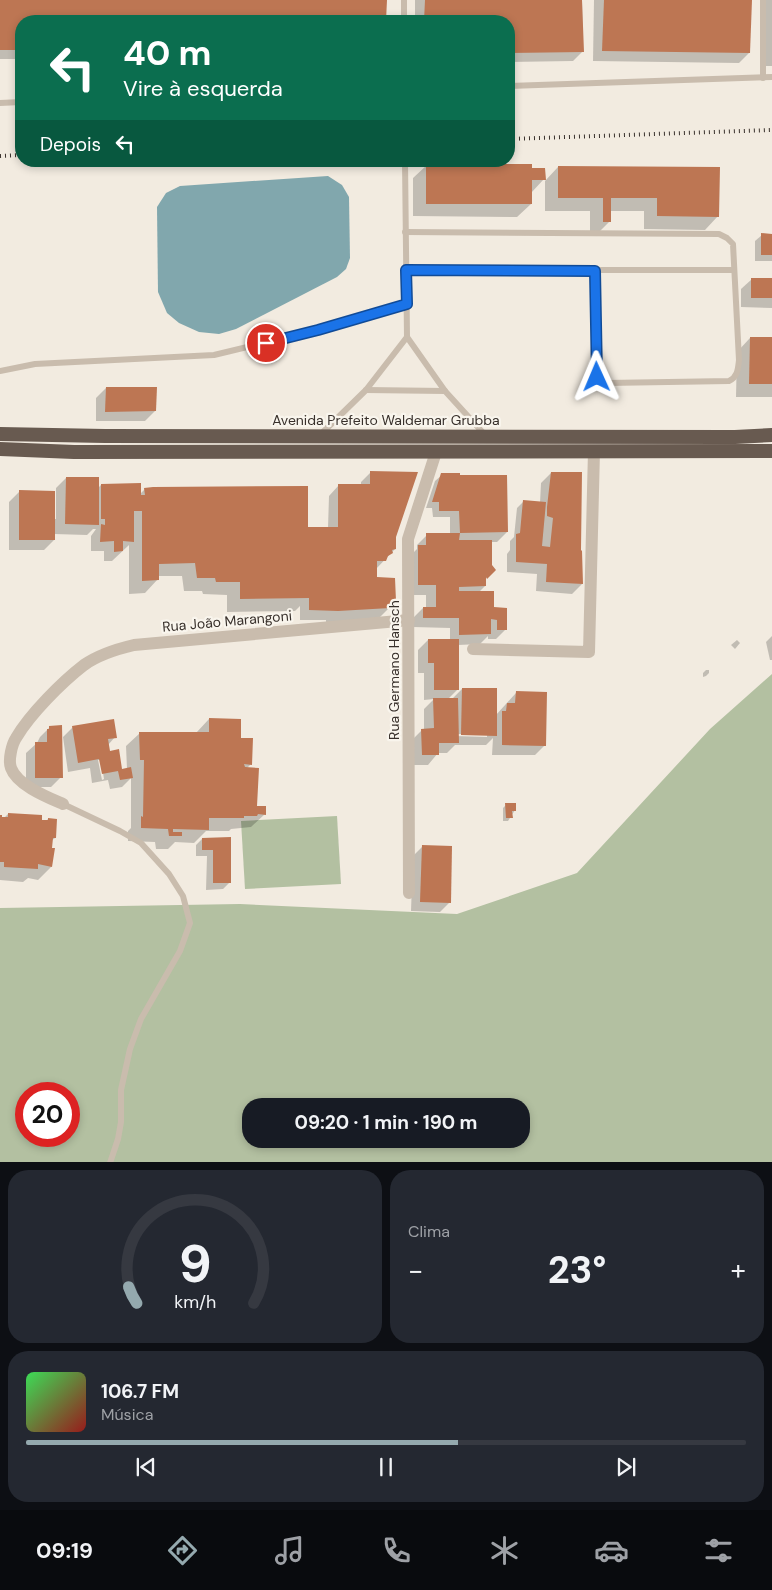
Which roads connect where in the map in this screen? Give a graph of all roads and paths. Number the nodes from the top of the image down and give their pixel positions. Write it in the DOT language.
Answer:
graph roads {
  1 [pos="404,0"];
  2 [pos="762,0"];
  3 [pos="404,15"];
  4 [pos="772,77"];
  5 [pos="763,78"];
  6 [pos="515,86"];
  7 [pos="15,102"];
  8 [pos="0,103"];
  9 [pos="405,167"];
  10 [pos="405,232"];
  11 [pos="406,270"];
  12 [pos="734,270"];
  13 [pos="595,271"];
  14 [pos="407,304"];
  15 [pos="407,337"];
  16 [pos="0,371"];
  17 [pos="366,390"];
  18 [pos="445,391"];
  19 [pos="0,434"];
  20 [pos="772,435"];
  21 [pos="318,437"];
  22 [pos="486,437"];
  23 [pos="0,449"];
  24 [pos="594,451"];
  25 [pos="772,451"];
  26 [pos="436,452"];
  27 [pos="409,620"];
  28 [pos="473,649"];
  29 [pos="63,804"];
  30 [pos="409,893"];
  31 [pos="110,1162"];
  1 -- 3 [label="lane"];
  2 -- 5 [label="lane"];
  4 -- 5 [label="lane"];
  5 -- 6 [label="lane"];
  7 -- 8 [label="lane"];
  9 -- 10 [label="lane"];
  10 -- 11 [label="lane"];
  10 -- 12 [label="lane"];
  11 -- 13 [label="lane"];
  11 -- 14 [label="lane"];
  12 -- 13 [label="lane"];
  12 -- 13 [label="lane"];
  14 -- 15 [label="lane"];
  14 -- 16 [label="lane"];
  15 -- 17 [label="lane"];
  15 -- 18 [label="lane"];
  17 -- 18 [label="lane"];
  17 -- 21 [label="lane"];
  18 -- 22 [label="lane"];
  19 -- 21 [label="highway, Avenida Prefeito Waldemar Grubba"];
  20 -- 22 [label="highway, Avenida Prefeito Waldemar Grubba"];
  21 -- 22 [label="highway, Avenida Prefeito Waldemar Grubba"];
  23 -- 26 [label="highway"];
  24 -- 25 [label="highway"];
  24 -- 26 [label="highway"];
  24 -- 28 [label="street"];
  26 -- 27 [label="street, Rua Germano Hansch"];
  27 -- 29 [label="street, Rua João Marangoni"];
  27 -- 30 [label="street, Rua Germano Hansch"];
  29 -- 31 [label="lane"];
}
